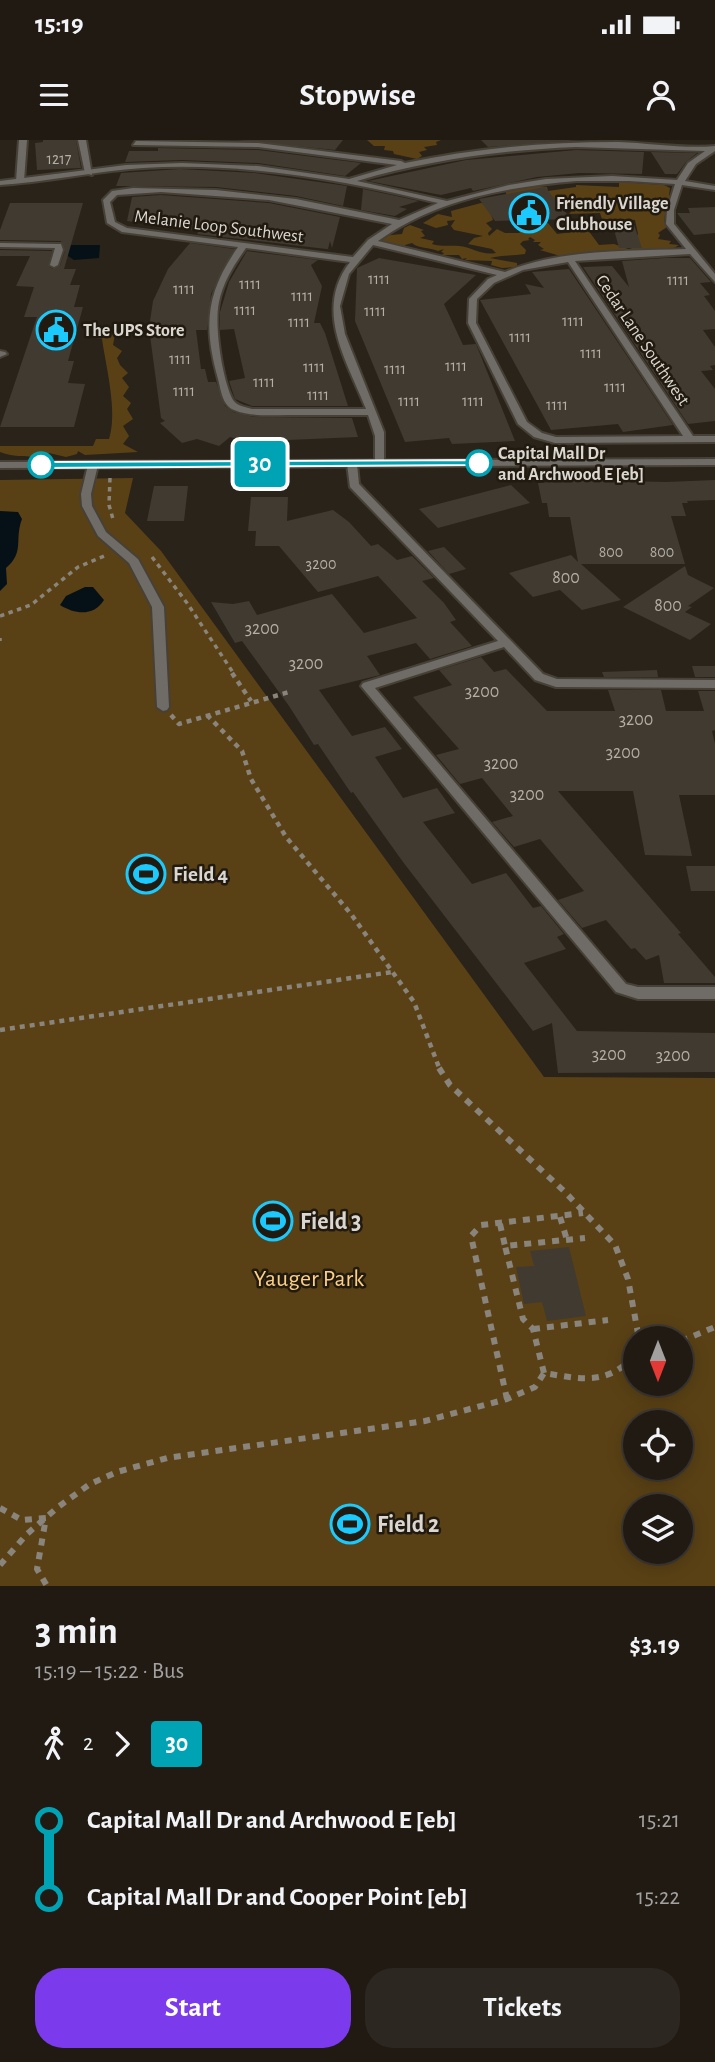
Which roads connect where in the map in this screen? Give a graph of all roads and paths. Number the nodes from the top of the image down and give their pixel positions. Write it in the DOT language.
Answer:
graph roads {
  1 [pos="23,140"];
  2 [pos="82,140"];
  3 [pos="136,143"];
  4 [pos="714,148"];
  5 [pos="406,163"];
  6 [pos="89,173"];
  7 [pos="20,181"];
  8 [pos="349,181"];
  9 [pos="681,183"];
  10 [pos="1,185"];
  11 [pos="715,188"];
  12 [pos="446,203"];
  13 [pos="400,223"];
  14 [pos="371,242"];
  15 [pos="0,245"];
  16 [pos="244,246"];
  17 [pos="692,251"];
  18 [pos="570,259"];
  19 [pos="355,260"];
  20 [pos="54,265"];
  21 [pos="503,274"];
  22 [pos="715,279"];
  23 [pos="372,412"];
  24 [pos="690,439"];
  25 [pos="715,439"];
  26 [pos="715,462"];
  27 [pos="352,464"];
  28 [pos="380,464"];
  29 [pos="0,465"];
  30 [pos="93,465"];
  31 [pos="110,478"];
  32 [pos="115,527"];
  33 [pos="124,551"];
  34 [pos="0,616"];
  35 [pos="505,643"];
  36 [pos="715,684"];
  37 [pos="289,692"];
  38 [pos="251,701"];
  39 [pos="163,707"];
  40 [pos="207,715"];
  41 [pos="392,972"];
  42 [pos="715,993"];
  43 [pos="0,1030"];
  44 [pos="584,1213"];
  45 [pos="560,1217"];
  46 [pos="500,1224"];
  47 [pos="585,1238"];
  48 [pos="567,1240"];
  49 [pos="505,1246"];
  50 [pos="608,1320"];
  51 [pos="637,1326"];
  52 [pos="715,1327"];
  53 [pos="533,1329"];
  54 [pos="693,1336"];
  55 [pos="623,1370"];
  56 [pos="544,1373"];
  57 [pos="508,1399"];
  58 [pos="0,1508"];
  59 [pos="46,1518"];
  60 [pos="0,1565"];
  61 [pos="47,1586"];
  1 -- 7 [label="street"];
  2 -- 6 [label="street"];
  3 -- 5 [label="street"];
  4 -- 5 [label="street"];
  4 -- 9 [label="street"];
  5 -- 8 [label="street"];
  6 -- 7 [label="street"];
  6 -- 8 [label="street"];
  7 -- 10 [label="street"];
  8 -- 12 [label="street"];
  9 -- 11 [label="street"];
  9 -- 12 [label="street"];
  9 -- 17 [label="street"];
  12 -- 13 [label="street"];
  13 -- 14 [label="street"];
  13 -- 16 [label="street, Melanie Loop Southwest"];
  14 -- 19 [label="street"];
  14 -- 21 [label="street"];
  15 -- 20 [label="street"];
  16 -- 19 [label="street, Melanie Loop Southwest"];
  16 -- 23 [label="street"];
  17 -- 18 [label="street"];
  17 -- 22 [label="street"];
  18 -- 21 [label="street"];
  18 -- 24 [label="street, Cedar Lane Southwest"];
  19 -- 23 [label="street"];
  21 -- 24 [label="street"];
  23 -- 28 [label="street"];
  24 -- 25 [label="street"];
  26 -- 28 [label="street"];
  27 -- 28 [label="street"];
  27 -- 30 [label="street"];
  27 -- 35 [label="street"];
  29 -- 30 [label="street"];
  30 -- 33 [label="street"];
  31 -- 32 [label="path"];
  33 -- 34 [label="path"];
  33 -- 38 [label="path"];
  33 -- 39 [label="street"];
  35 -- 36 [label="street"];
  35 -- 42 [label="street"];
  37 -- 38 [label="path"];
  38 -- 40 [label="path"];
  39 -- 40 [label="path"];
  40 -- 41 [label="path"];
  41 -- 43 [label="path"];
  41 -- 44 [label="path"];
  44 -- 45 [label="path"];
  44 -- 51 [label="path"];
  45 -- 46 [label="path"];
  45 -- 48 [label="path"];
  46 -- 49 [label="path"];
  46 -- 57 [label="path"];
  47 -- 48 [label="path"];
  48 -- 49 [label="path"];
  49 -- 53 [label="path"];
  50 -- 53 [label="path"];
  52 -- 54 [label="path"];
  53 -- 56 [label="path"];
  55 -- 56 [label="path"];
  56 -- 57 [label="path"];
  57 -- 59 [label="path"];
  58 -- 59 [label="path"];
  59 -- 60 [label="path"];
  59 -- 61 [label="path"];
}
